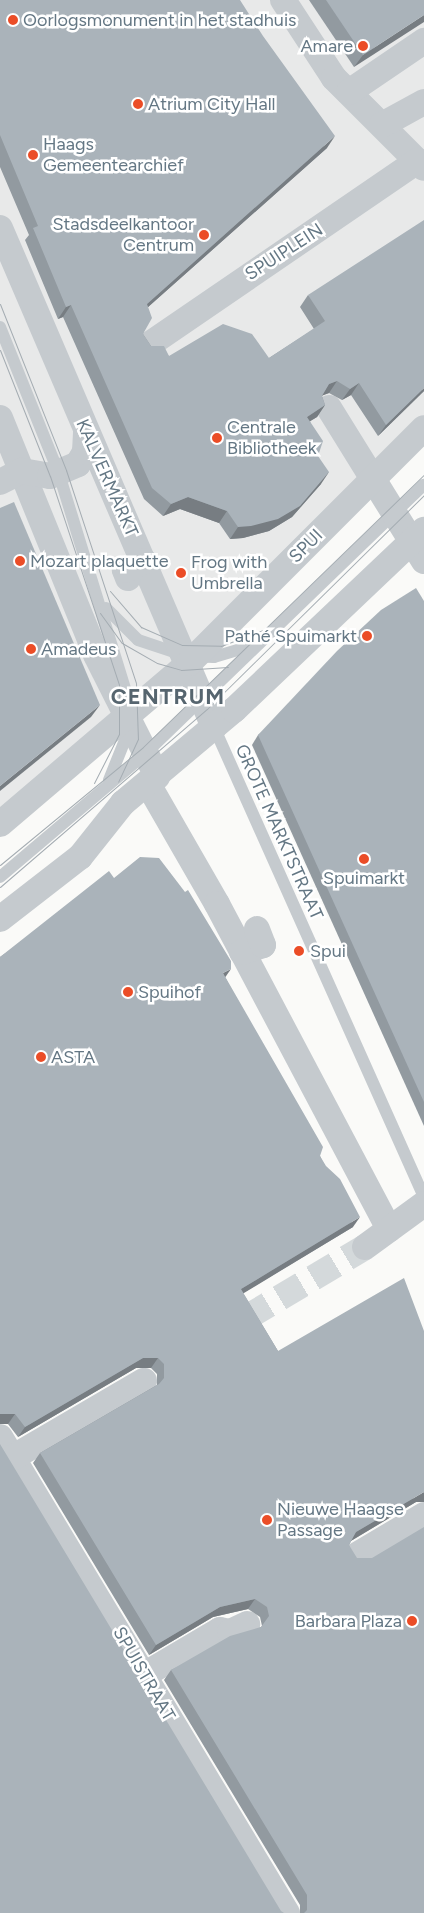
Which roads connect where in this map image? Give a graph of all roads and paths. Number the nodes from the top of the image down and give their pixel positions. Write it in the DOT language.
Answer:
graph roads {
  1 [pos="283,0"];
  2 [pos="424,41"];
  3 [pos="342,85"];
  4 [pos="424,102"];
  5 [pos="382,125"];
  6 [pos="420,165"];
  7 [pos="0,228"];
  8 [pos="0,327"];
  9 [pos="150,344"];
  10 [pos="329,408"];
  11 [pos="0,418"];
  12 [pos="424,428"];
  13 [pos="86,431"];
  14 [pos="59,474"];
  15 [pos="11,476"];
  16 [pos="374,478"];
  17 [pos="424,484"];
  18 [pos="395,514"];
  19 [pos="420,545"];
  20 [pos="101,602"];
  21 [pos="266,640"];
  22 [pos="190,659"];
  23 [pos="204,700"];
  24 [pos="129,717"];
  25 [pos="214,727"];
  26 [pos="150,771"];
  27 [pos="103,791"];
  28 [pos="0,824"];
  29 [pos="0,877"];
  30 [pos="0,920"];
  31 [pos="257,930"];
  32 [pos="242,952"];
  33 [pos="424,1197"];
  34 [pos="424,1204"];
  35 [pos="392,1218"];
  36 [pos="365,1247"];
  37 [pos="144,1381"];
  38 [pos="6,1447"];
  39 [pos="424,1515"];
  40 [pos="357,1555"];
  41 [pos="247,1624"];
  42 [pos="144,1675"];
  43 [pos="287,1913"];
  1 -- 3 [label="street, SPUIPLEIN"];
  2 -- 3 [label="street"];
  3 -- 5 [label="street, SPUIPLEIN"];
  4 -- 5 [label="street"];
  5 -- 6 [label="street, SPUIPLEIN"];
  6 -- 9 [label="street, SPUIPLEIN"];
  7 -- 13 [label="street, KALVERMARKT"];
  8 -- 14 [label="lane"];
  10 -- 16 [label="street"];
  11 -- 15 [label="street"];
  12 -- 16 [label="street, SPUI"];
  13 -- 14 [label="street"];
  13 -- 22 [label="street, KALVERMARKT"];
  14 -- 15 [label="street"];
  14 -- 20 [label="lane"];
  15 -- 24 [label="street"];
  16 -- 18 [label="street"];
  16 -- 22 [label="street, SPUI"];
  17 -- 18 [label="lane"];
  18 -- 19 [label="street"];
  18 -- 21 [label="lane"];
  19 -- 25 [label="street"];
  20 -- 22 [label="lane"];
  20 -- 24 [label="lane"];
  21 -- 22 [label="lane"];
  21 -- 23 [label="lane"];
  22 -- 23 [label="street, KALVERMARKT"];
  22 -- 24 [label="street, SPUI"];
  23 -- 25 [label="street, KALVERMARKT"];
  23 -- 26 [label="lane"];
  24 -- 26 [label="street"];
  24 -- 27 [label="lane"];
  24 -- 28 [label="street, SPUI"];
  25 -- 26 [label="street"];
  25 -- 33 [label="lane, GROTE MARKTSTRAAT"];
  26 -- 27 [label="lane"];
  26 -- 30 [label="street"];
  26 -- 32 [label="street"];
  27 -- 29 [label="lane"];
  31 -- 32 [label="street"];
  32 -- 35 [label="street"];
  34 -- 35 [label="street"];
  35 -- 36 [label="street"];
  37 -- 38 [label="street"];
  38 -- 42 [label="street, SPUISTRAAT"];
  39 -- 40 [label="street"];
  41 -- 42 [label="street"];
  42 -- 43 [label="street, SPUISTRAAT"];
}
